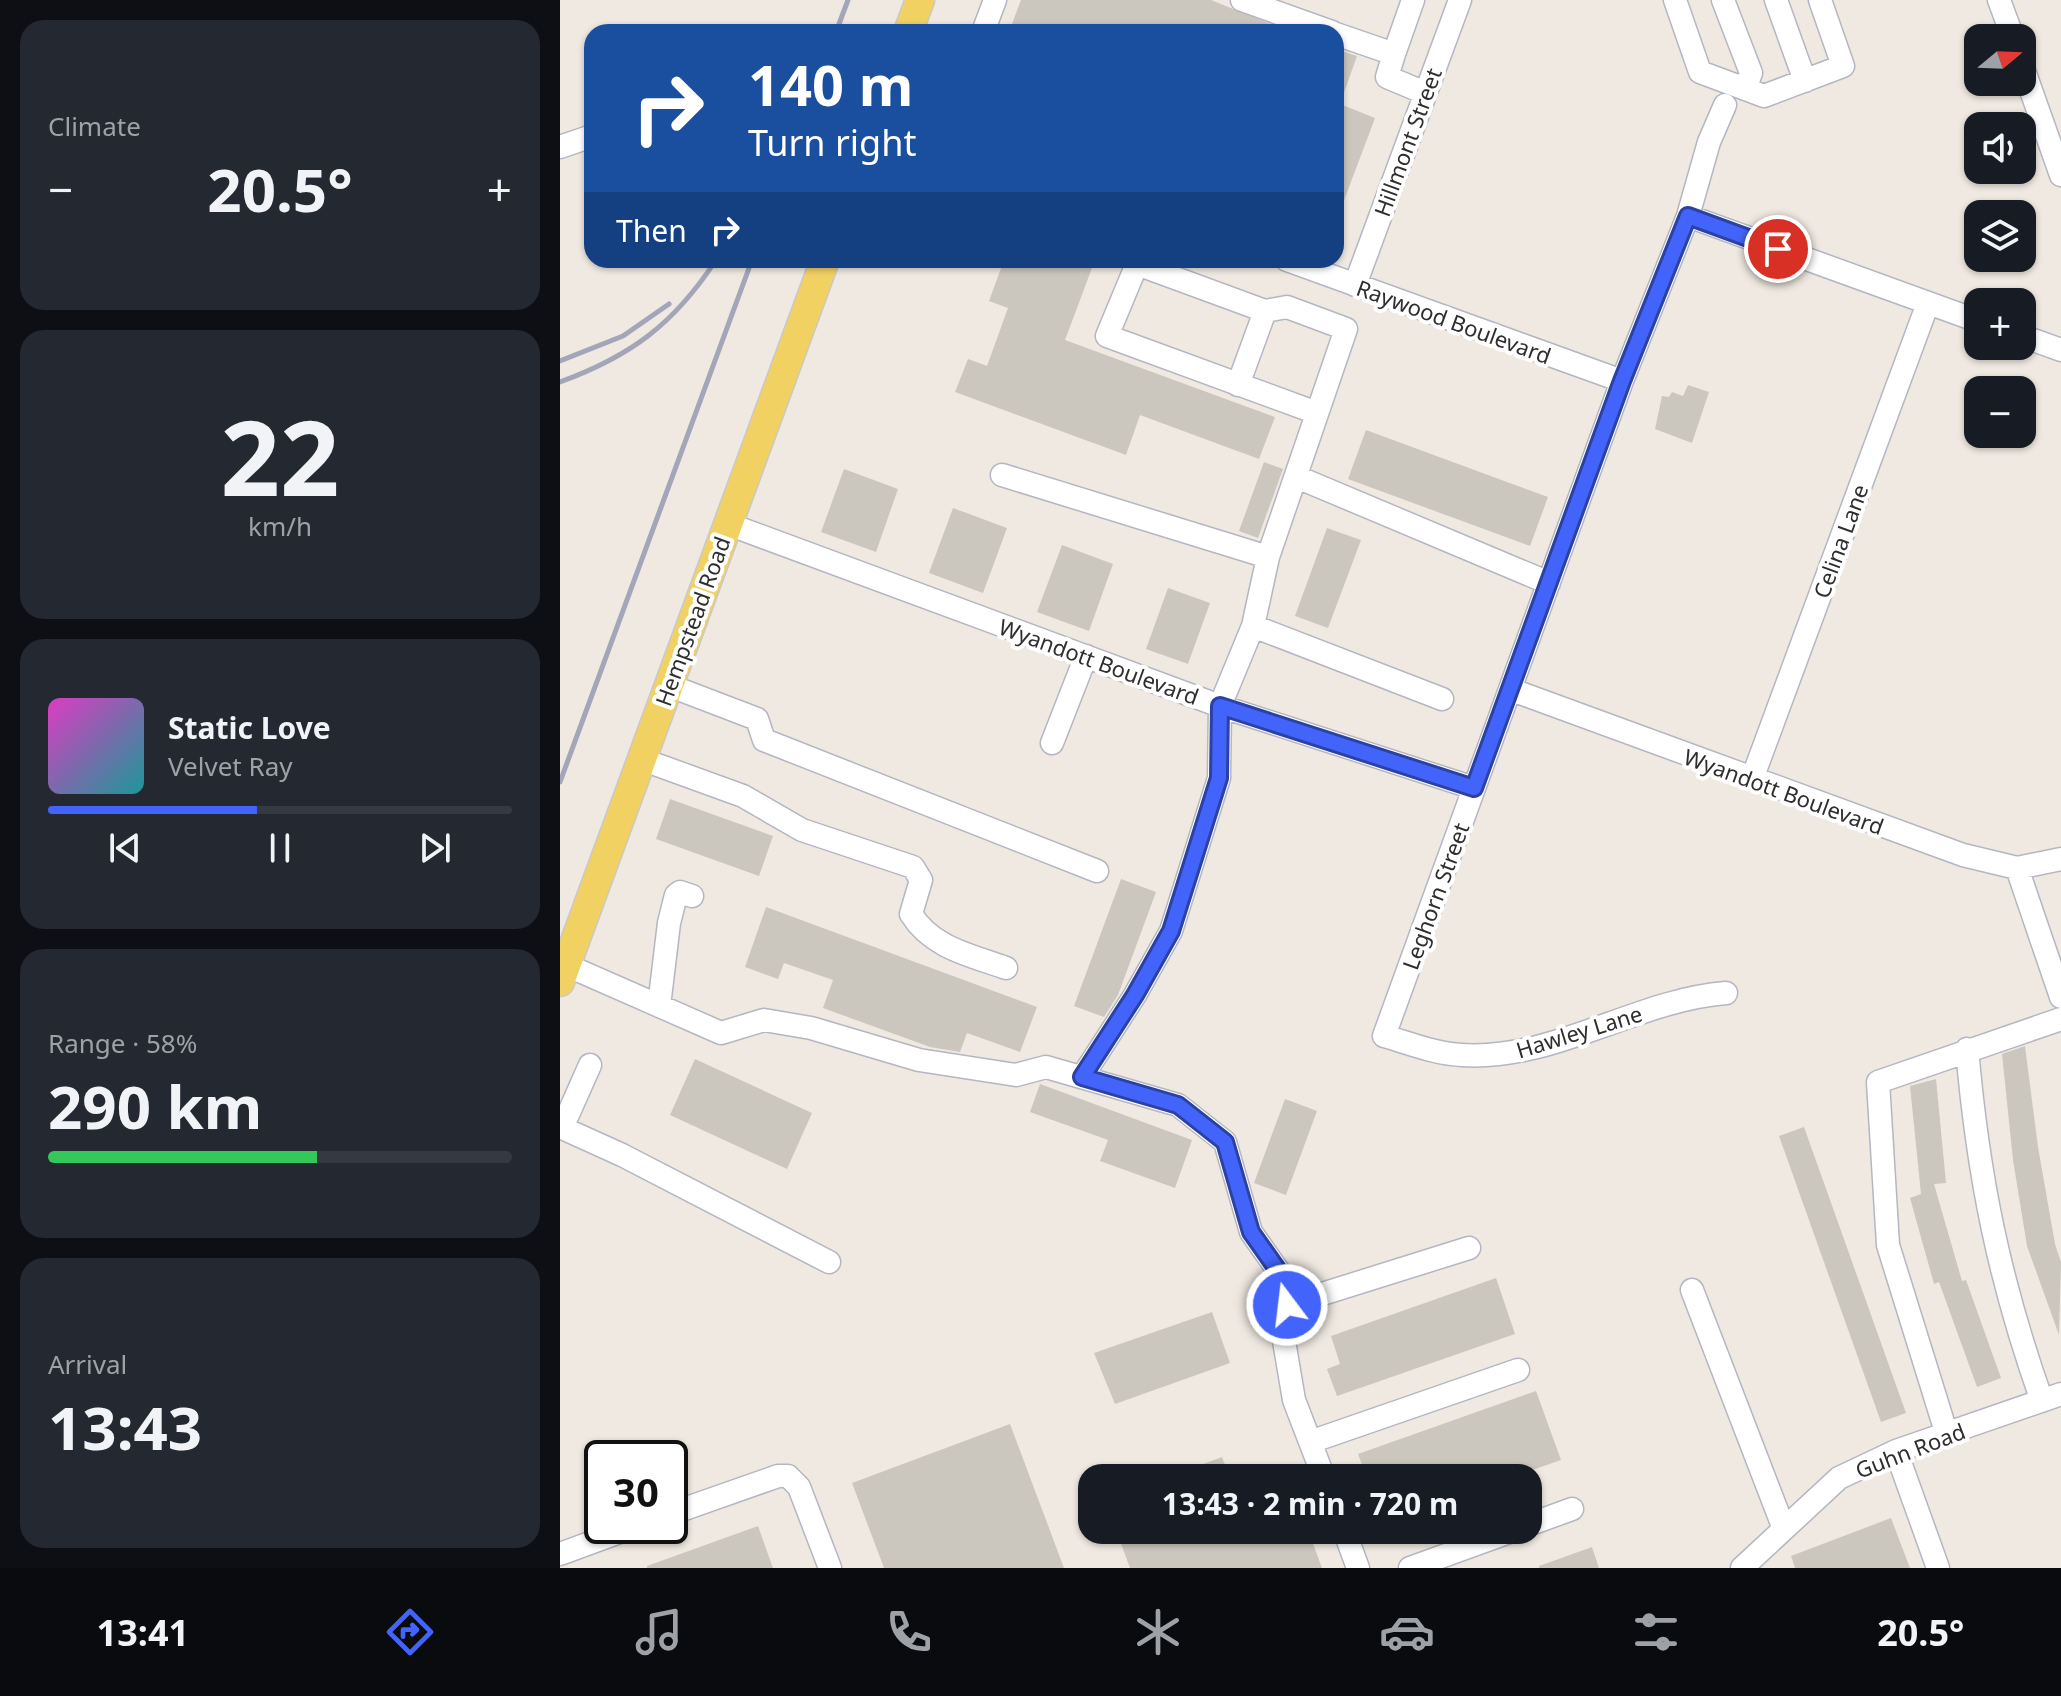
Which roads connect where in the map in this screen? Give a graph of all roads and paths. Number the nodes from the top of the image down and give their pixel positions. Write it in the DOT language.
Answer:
graph roads {
  1 [pos="920,0"];
  2 [pos="995,0"];
  3 [pos="1242,0"];
  4 [pos="1413,0"];
  5 [pos="1460,0"];
  6 [pos="1675,0"];
  7 [pos="1723,0"];
  8 [pos="1776,0"];
  9 [pos="1820,0"];
  10 [pos="1999,0"];
  11 [pos="911,24"];
  12 [pos="986,24"];
  13 [pos="1309,24"];
  14 [pos="2008,24"];
  15 [pos="1344,36"];
  16 [pos="1394,54"];
  17 [pos="1805,81"];
  18 [pos="1745,89"];
  19 [pos="1425,93"];
  20 [pos="2033,96"];
  21 [pos="1725,105"];
  22 [pos="584,139"];
  23 [pos="560,147"];
  24 [pos="2061,175"];
  25 [pos="1688,216"];
  26 [pos="822,268"];
  27 [pos="1134,268"];
  28 [pos="1152,268"];
  29 [pos="1309,268"];
  30 [pos="1355,285"];
  31 [pos="1928,303"];
  32 [pos="1265,311"];
  33 [pos="1964,316"];
  34 [pos="2036,341"];
  35 [pos="2061,350"];
  36 [pos="1622,381"];
  37 [pos="1238,385"];
  38 [pos="1317,413"];
  39 [pos="1002,475"];
  40 [pos="1297,477"];
  41 [pos="728,524"];
  42 [pos="1268,557"];
  43 [pos="1549,583"];
  44 [pos="1253,626"];
  45 [pos="1086,656"];
  46 [pos="668,685"];
  47 [pos="1512,690"];
  48 [pos="1442,699"];
  49 [pos="1220,706"];
  50 [pos="1052,743"];
  51 [pos="641,759"];
  52 [pos="1752,779"];
  53 [pos="1474,788"];
  54 [pos="2061,859"];
  55 [pos="2017,868"];
  56 [pos="1097,871"];
  57 [pos="692,896"];
  58 [pos="1006,968"];
  59 [pos="563,973"];
  60 [pos="1726,993"];
  61 [pos="2061,997"];
  62 [pos="659,1006"];
  63 [pos="2061,1019"];
  64 [pos="1384,1036"];
  65 [pos="1967,1049"];
  66 [pos="590,1065"];
  67 [pos="1082,1077"];
  68 [pos="561,1128"];
  69 [pos="1469,1248"];
  70 [pos="829,1262"];
  71 [pos="1692,1290"];
  72 [pos="1288,1295"];
  73 [pos="1518,1370"];
  74 [pos="2052,1397"];
  75 [pos="1947,1435"];
  76 [pos="1310,1442"];
  77 [pos="1896,1451"];
  78 [pos="1319,1464"];
  79 [pos="688,1508"];
  80 [pos="1572,1509"];
  81 [pos="1542,1520"];
  82 [pos="1784,1529"];
  83 [pos="587,1544"];
  84 [pos="1349,1544"];
  85 [pos="1476,1544"];
  86 [pos="560,1554"];
  87 [pos="830,1568"];
  88 [pos="1358,1568"];
  89 [pos="1410,1568"];
  90 [pos="1742,1568"];
  91 [pos="1938,1568"];
  1 -- 11 [label="main road"];
  2 -- 12 [label="street"];
  3 -- 13 [label="street"];
  4 -- 16 [label="street"];
  5 -- 19 [label="street, Hillmont Street"];
  6 -- 18 [label="street"];
  7 -- 18 [label="street"];
  8 -- 17 [label="street"];
  9 -- 17 [label="street"];
  10 -- 14 [label="street"];
  15 -- 16 [label="street"];
  16 -- 19 [label="street"];
  17 -- 18 [label="street"];
  19 -- 30 [label="street, Hillmont Street"];
  20 -- 24 [label="street"];
  21 -- 25 [label="street, Leghorn Street"];
  22 -- 23 [label="street"];
  25 -- 31 [label="street"];
  25 -- 36 [label="street, Leghorn Street"];
  26 -- 41 [label="main road, Hempstead Road"];
  27 -- 37 [label="street"];
  28 -- 32 [label="street"];
  29 -- 30 [label="street, Raywood Boulevard"];
  30 -- 36 [label="street, Raywood Boulevard"];
  31 -- 33 [label="street"];
  31 -- 52 [label="street, Celina Lane"];
  32 -- 37 [label="street"];
  32 -- 38 [label="street"];
  34 -- 35 [label="street"];
  36 -- 43 [label="street, Leghorn Street"];
  37 -- 38 [label="street"];
  38 -- 40 [label="street"];
  39 -- 42 [label="street"];
  40 -- 42 [label="street"];
  40 -- 43 [label="street"];
  41 -- 45 [label="street, Wyandott Boulevard"];
  41 -- 46 [label="main road, Hempstead Road"];
  42 -- 44 [label="street"];
  43 -- 47 [label="street, Leghorn Street"];
  44 -- 48 [label="street"];
  44 -- 49 [label="street"];
  45 -- 49 [label="street, Wyandott Boulevard"];
  45 -- 50 [label="street"];
  46 -- 51 [label="main road, Hempstead Road"];
  46 -- 56 [label="street"];
  47 -- 52 [label="street, Wyandott Boulevard"];
  47 -- 53 [label="street, Leghorn Street"];
  49 -- 53 [label="street, Wyandott Boulevard"];
  49 -- 67 [label="street"];
  51 -- 58 [label="street"];
  51 -- 59 [label="main road, Hempstead Road"];
  52 -- 55 [label="street, Wyandott Boulevard"];
  53 -- 64 [label="street, Leghorn Street"];
  54 -- 55 [label="street, Wyandott Boulevard"];
  55 -- 61 [label="street"];
  57 -- 62 [label="street"];
  59 -- 62 [label="street"];
  60 -- 64 [label="street, Hawley Lane"];
  62 -- 67 [label="street"];
  63 -- 65 [label="street"];
  65 -- 74 [label="street"];
  65 -- 75 [label="street"];
  66 -- 68 [label="street"];
  67 -- 72 [label="street"];
  68 -- 70 [label="street"];
  69 -- 72 [label="street"];
  71 -- 82 [label="street"];
  72 -- 76 [label="street"];
  73 -- 76 [label="street"];
  74 -- 75 [label="street, Guhn Road"];
  75 -- 77 [label="street, Guhn Road"];
  76 -- 78 [label="street"];
  77 -- 82 [label="street, Guhn Road"];
  77 -- 91 [label="street"];
  79 -- 87 [label="street"];
  80 -- 81 [label="street"];
  82 -- 90 [label="street, Guhn Road"];
  83 -- 86 [label="street"];
  84 -- 88 [label="street"];
  85 -- 89 [label="street"];
}
